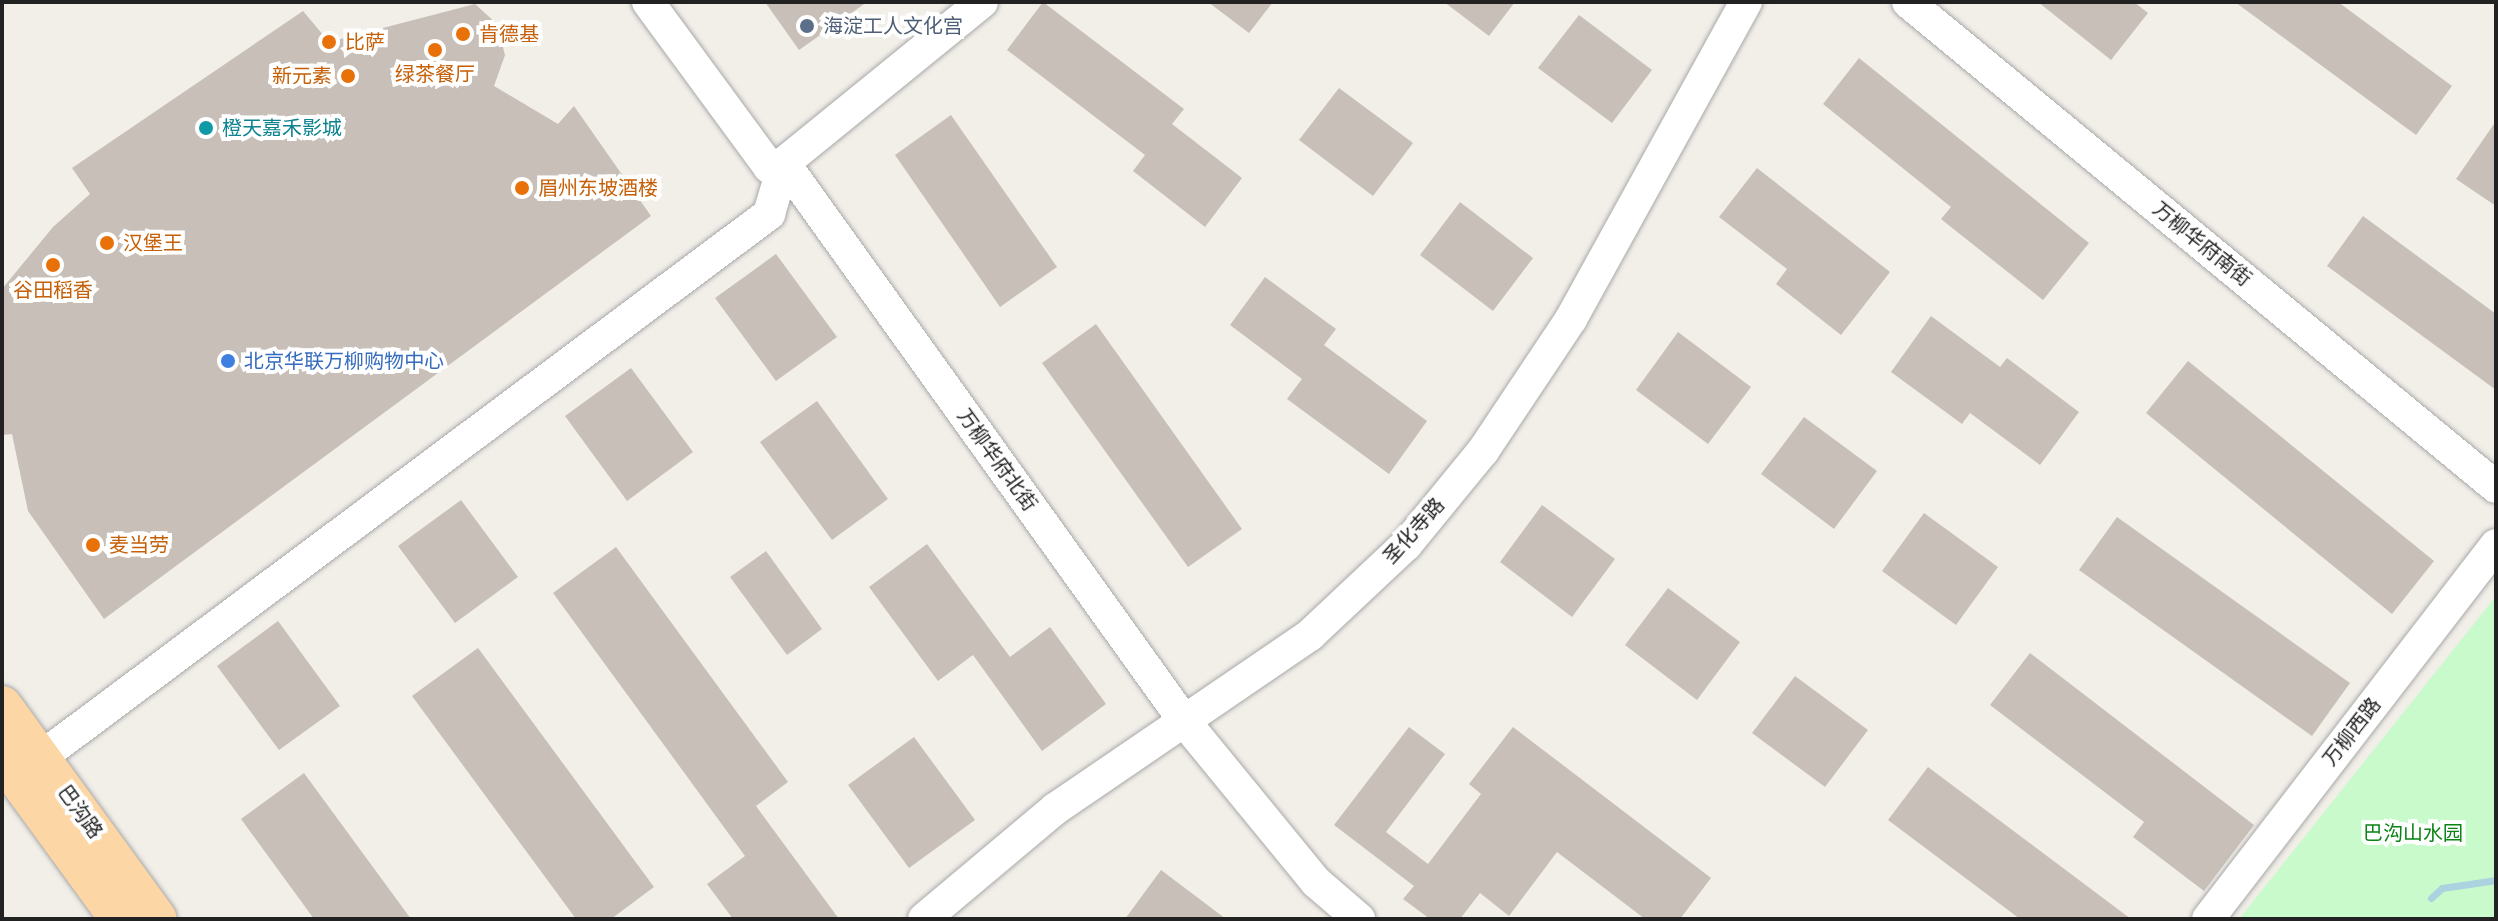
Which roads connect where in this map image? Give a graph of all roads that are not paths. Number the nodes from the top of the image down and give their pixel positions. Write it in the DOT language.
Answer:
graph roads {
  1 [pos="648,2"];
  2 [pos="982,2"];
  3 [pos="1746,2"];
  4 [pos="1908,2"];
  5 [pos="784,163"];
  6 [pos="2496,487"];
  7 [pos="2496,545"];
  8 [pos="2,706"];
  9 [pos="1185,722"];
  10 [pos="21,757"];
  11 [pos="120,919"];
  12 [pos="157,919"];
  13 [pos="924,919"];
  14 [pos="1359,919"];
  15 [pos="2208,919"];
  1 -- 5 [label="street, 万柳华府北街"];
  2 -- 5 [label="street"];
  3 -- 9 [label="street, 圣化寺路"];
  4 -- 6 [label="street, 万柳华府南街"];
  5 -- 9 [label="street, 万柳华府北街"];
  5 -- 10 [label="street"];
  7 -- 15 [label="street, 万柳西路"];
  8 -- 10 [label="main road, 巴沟路"];
  9 -- 13 [label="street, 圣化寺路"];
  9 -- 14 [label="street, 万柳华府北街"];
  10 -- 11 [label="main road, 巴沟路"];
  10 -- 12 [label="main road, 巴沟路"];
}
